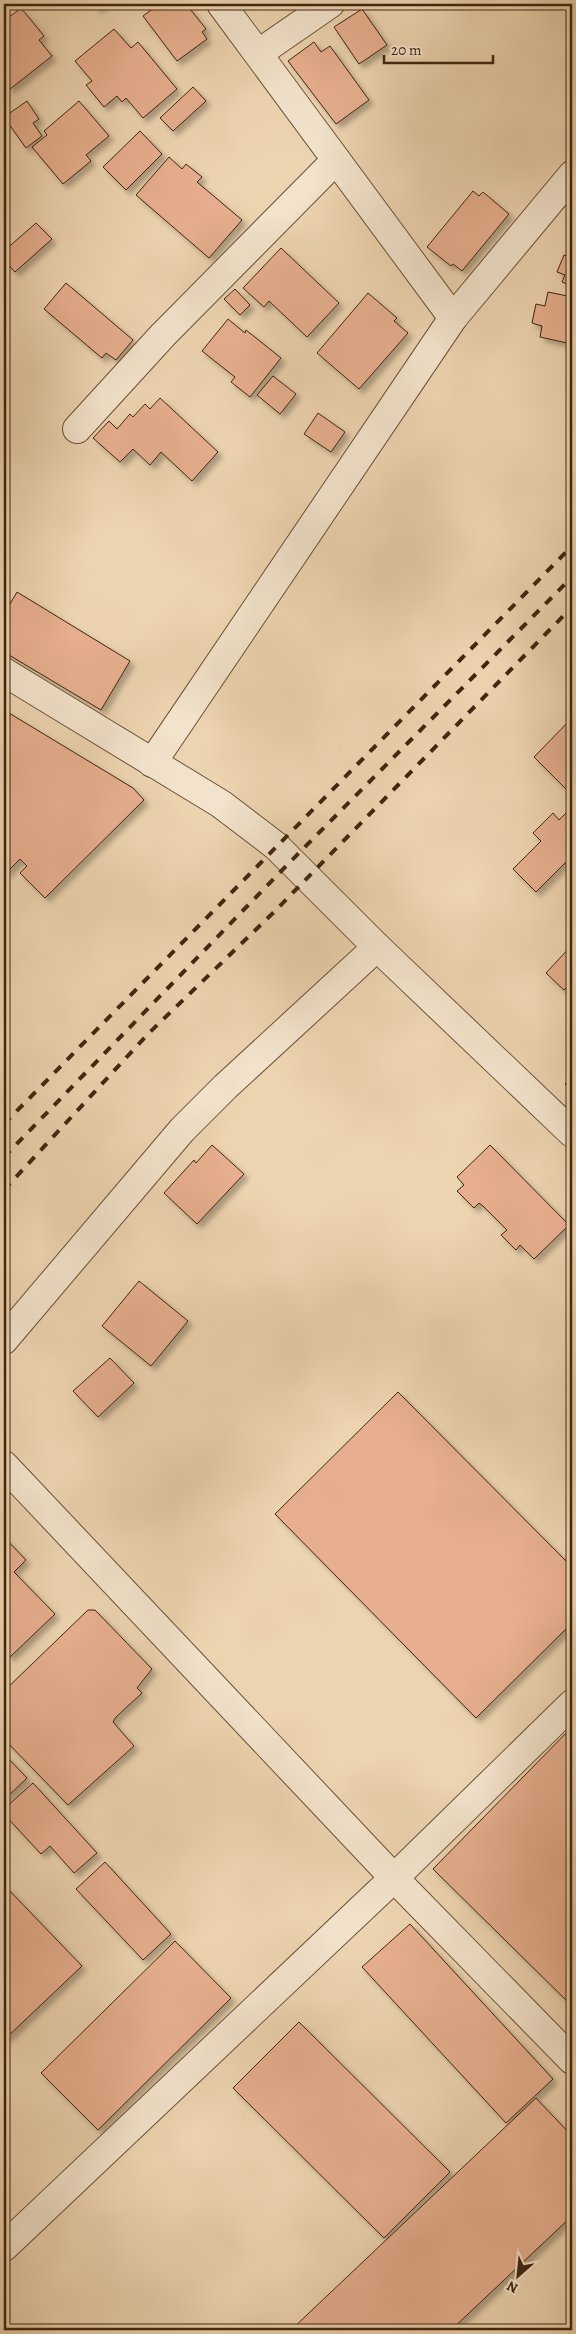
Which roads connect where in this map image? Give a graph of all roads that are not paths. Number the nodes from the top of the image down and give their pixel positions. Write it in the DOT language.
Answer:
graph roads {
  1 [pos="221,4"];
  2 [pos="330,4"];
  3 [pos="259,53"];
  4 [pos="336,160"];
  5 [pos="572,175"];
  6 [pos="453,318"];
  7 [pos="77,429"];
  8 [pos="4,672"];
  9 [pos="152,762"];
  10 [pos="377,948"];
  11 [pos="572,1133"];
  12 [pos="4,1340"];
  13 [pos="4,1465"];
  14 [pos="572,1704"];
  15 [pos="394,1878"];
  16 [pos="572,2060"];
  17 [pos="4,2247"];
  1 -- 3 [label="street"];
  2 -- 3 [label="street"];
  3 -- 4 [label="street"];
  4 -- 6 [label="street"];
  4 -- 7 [label="street"];
  5 -- 6 [label="street"];
  6 -- 9 [label="street"];
  8 -- 9 [label="street"];
  9 -- 10 [label="street"];
  10 -- 11 [label="street"];
  10 -- 12 [label="street"];
  13 -- 15 [label="street"];
  14 -- 15 [label="street"];
  15 -- 16 [label="street"];
  15 -- 17 [label="street"];
}
